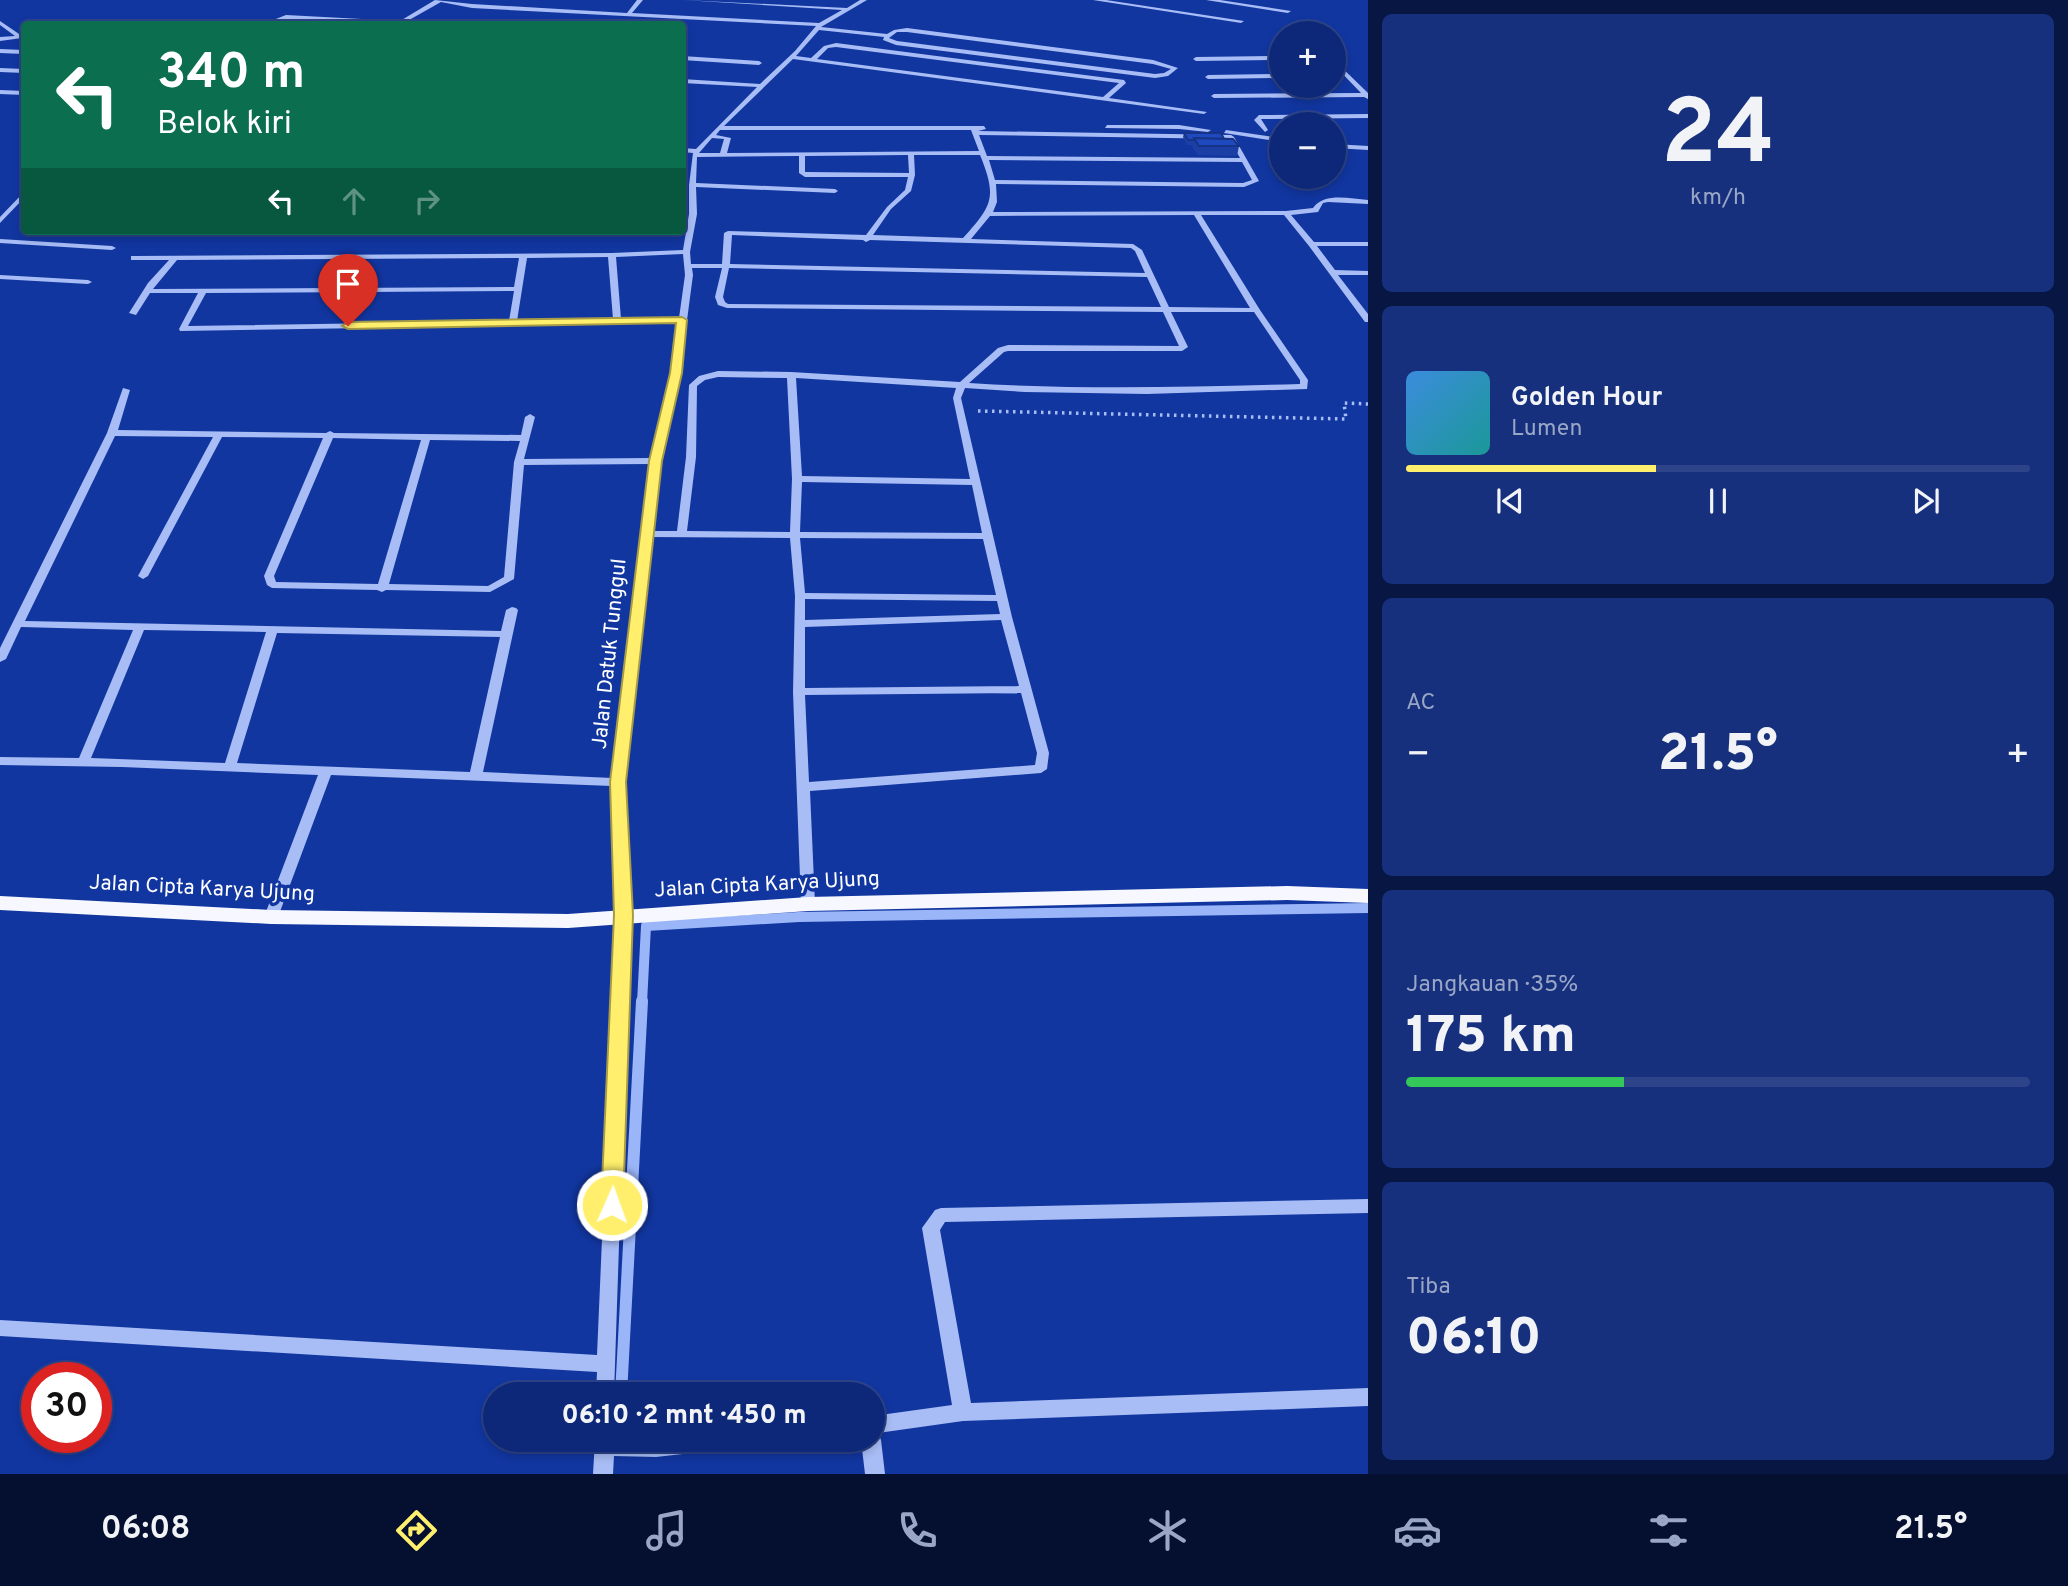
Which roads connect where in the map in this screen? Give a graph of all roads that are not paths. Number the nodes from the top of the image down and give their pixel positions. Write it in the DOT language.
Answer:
graph roads {
  1 [pos="487,0"];
  2 [pos="640,0"];
  3 [pos="685,0"];
  4 [pos="864,0"];
  5 [pos="1096,0"];
  6 [pos="1209,0"];
  7 [pos="1263,0"];
  8 [pos="439,1"];
  9 [pos="472,6"];
  10 [pos="1253,6"];
  11 [pos="847,9"];
  12 [pos="1288,11"];
  13 [pos="612,15"];
  14 [pos="628,15"];
  15 [pos="606,20"];
  16 [pos="275,21"];
  17 [pos="351,21"];
  18 [pos="405,21"];
  19 [pos="1241,21"];
  20 [pos="2,26"];
  21 [pos="818,27"];
  22 [pos="887,36"];
  23 [pos="0,39"];
  24 [pos="2,52"];
  25 [pos="21,52"];
  26 [pos="792,57"];
  27 [pos="686,58"];
  28 [pos="1269,58"];
  29 [pos="1196,59"];
  30 [pos="811,61"];
  31 [pos="759,63"];
  32 [pos="0,70"];
  33 [pos="21,71"];
  34 [pos="1269,76"];
  35 [pos="1346,76"];
  36 [pos="1208,77"];
  37 [pos="686,81"];
  38 [pos="763,86"];
  39 [pos="0,92"];
  40 [pos="21,93"];
  41 [pos="1214,96"];
  42 [pos="1367,96"];
  43 [pos="1105,98"];
  44 [pos="1204,112"];
  45 [pos="1346,116"];
  46 [pos="1368,116"];
  47 [pos="1269,117"];
  48 [pos="718,128"];
  49 [pos="1265,130"];
  50 [pos="975,131"];
  51 [pos="711,136"];
  52 [pos="1269,138"];
  53 [pos="1346,147"];
  54 [pos="1368,148"];
  55 [pos="686,151"];
  56 [pos="695,153"];
  57 [pos="911,154"];
  58 [pos="723,155"];
  59 [pos="802,155"];
  60 [pos="983,156"];
  61 [pos="1245,160"];
  62 [pos="912,175"];
  63 [pos="991,182"];
  64 [pos="692,185"];
  65 [pos="835,191"];
  66 [pos="21,198"];
  67 [pos="1368,202"];
  68 [pos="13,208"];
  69 [pos="21,208"];
  70 [pos="1286,213"];
  71 [pos="988,214"];
  72 [pos="1196,214"];
  73 [pos="0,221"];
  74 [pos="866,240"];
  75 [pos="0,241"];
  76 [pos="965,241"];
  77 [pos="1312,244"];
  78 [pos="1368,244"];
  79 [pos="112,248"];
  80 [pos="686,252"];
  81 [pos="612,255"];
  82 [pos="523,256"];
  83 [pos="134,258"];
  84 [pos="174,259"];
  85 [pos="688,266"];
  86 [pos="726,266"];
  87 [pos="1331,272"];
  88 [pos="1368,273"];
  89 [pos="1150,275"];
  90 [pos="0,276"];
  91 [pos="88,282"];
  92 [pos="517,289"];
  93 [pos="147,291"];
  94 [pos="202,293"];
  95 [pos="1256,310"];
  96 [pos="1168,311"];
  97 [pos="133,313"];
  98 [pos="617,320"];
  99 [pos="682,320"];
  100 [pos="1368,320"];
  101 [pos="513,322"];
  102 [pos="791,375"];
  103 [pos="961,386"];
  104 [pos="126,390"];
  105 [pos="530,417"];
  106 [pos="112,433"];
  107 [pos="330,434"];
  108 [pos="218,436"];
  109 [pos="426,437"];
  110 [pos="525,438"];
  111 [pos="655,461"];
  112 [pos="520,462"];
  113 [pos="797,479"];
  114 [pos="976,482"];
  115 [pos="646,534"];
  116 [pos="682,534"];
  117 [pos="987,536"];
  118 [pos="795,537"];
  119 [pos="143,576"];
  120 [pos="382,589"];
  121 [pos="800,596"];
  122 [pos="1003,598"];
  123 [pos="512,610"];
  124 [pos="1006,617"];
  125 [pos="19,624"];
  126 [pos="800,624"];
  127 [pos="141,626"];
  128 [pos="272,629"];
  129 [pos="506,634"];
  130 [pos="0,659"];
  131 [pos="1024,689"];
  132 [pos="799,692"];
  133 [pos="84,760"];
  134 [pos="0,761"];
  135 [pos="230,766"];
  136 [pos="326,771"];
  137 [pos="477,774"];
  138 [pos="618,782"];
  139 [pos="802,787"];
  140 [pos="1368,896"];
  141 [pos="0,902"];
  142 [pos="808,904"];
  143 [pos="624,915"];
  144 [pos="271,917"];
  145 [pos="1368,1206"];
  146 [pos="0,1328"];
  147 [pos="606,1364"];
  148 [pos="606,1382"];
  149 [pos="1368,1397"];
  150 [pos="964,1412"];
  151 [pos="885,1423"];
  152 [pos="604,1452"];
  153 [pos="872,1452"];
  154 [pos="603,1474"];
  155 [pos="875,1474"];
  1 -- 9 [label="street"];
  2 -- 14 [label="street"];
  3 -- 11 [label="street"];
  4 -- 11 [label="street"];
  5 -- 19 [label="street"];
  6 -- 10 [label="street"];
  7 -- 10 [label="street"];
  8 -- 9 [label="street"];
  8 -- 18 [label="street"];
  9 -- 13 [label="street"];
  10 -- 12 [label="street"];
  11 -- 21 [label="street"];
  13 -- 14 [label="street"];
  13 -- 15 [label="street"];
  14 -- 21 [label="street"];
  16 -- 17 [label="street"];
  20 -- 23 [label="street"];
  21 -- 22 [label="street"];
  21 -- 26 [label="street"];
  22 -- 22 [label="street"];
  24 -- 25 [label="street"];
  26 -- 30 [label="street"];
  26 -- 38 [label="street"];
  27 -- 31 [label="street"];
  28 -- 29 [label="street"];
  30 -- 43 [label="street"];
  30 -- 43 [label="street"];
  32 -- 33 [label="street"];
  34 -- 36 [label="street"];
  35 -- 42 [label="street"];
  37 -- 38 [label="street"];
  38 -- 48 [label="street"];
  39 -- 40 [label="street"];
  41 -- 42 [label="street"];
  43 -- 44 [label="street"];
  45 -- 46 [label="street"];
  47 -- 49 [label="street"];
  48 -- 50 [label="street"];
  48 -- 51 [label="street"];
  50 -- 52 [label="street"];
  50 -- 60 [label="street"];
  50 -- 61 [label="street"];
  51 -- 56 [label="street"];
  51 -- 58 [label="street"];
  53 -- 54 [label="street"];
  55 -- 56 [label="street"];
  56 -- 58 [label="street"];
  56 -- 64 [label="street, Jalan Datuk Tunggul"];
  57 -- 59 [label="street"];
  57 -- 60 [label="street"];
  57 -- 62 [label="street"];
  58 -- 59 [label="street"];
  59 -- 62 [label="street"];
  60 -- 61 [label="street"];
  60 -- 63 [label="street"];
  61 -- 63 [label="street"];
  62 -- 74 [label="street"];
  63 -- 71 [label="street"];
  64 -- 65 [label="street"];
  64 -- 80 [label="street, Jalan Datuk Tunggul"];
  66 -- 68 [label="street"];
  67 -- 70 [label="street"];
  68 -- 69 [label="street"];
  68 -- 73 [label="street"];
  70 -- 72 [label="street"];
  70 -- 77 [label="street"];
  71 -- 72 [label="street"];
  71 -- 76 [label="street"];
  72 -- 95 [label="street"];
  74 -- 76 [label="street"];
  74 -- 86 [label="street"];
  75 -- 79 [label="street"];
  76 -- 89 [label="street"];
  77 -- 78 [label="street"];
  77 -- 87 [label="street"];
  80 -- 81 [label="street"];
  80 -- 85 [label="street, Jalan Datuk Tunggul"];
  81 -- 82 [label="street"];
  81 -- 98 [label="street"];
  82 -- 84 [label="street"];
  82 -- 92 [label="street"];
  83 -- 84 [label="street"];
  84 -- 93 [label="street"];
  85 -- 86 [label="street"];
  85 -- 99 [label="street, Jalan Datuk Tunggul"];
  86 -- 89 [label="street"];
  86 -- 96 [label="street"];
  87 -- 88 [label="street"];
  87 -- 100 [label="street"];
  89 -- 96 [label="street"];
  90 -- 91 [label="street"];
  92 -- 94 [label="street"];
  92 -- 101 [label="street"];
  93 -- 94 [label="street"];
  93 -- 97 [label="street"];
  94 -- 101 [label="street"];
  95 -- 96 [label="street"];
  95 -- 103 [label="street"];
  96 -- 103 [label="street"];
  98 -- 99 [label="street"];
  98 -- 101 [label="street"];
  99 -- 111 [label="street, Jalan Datuk Tunggul"];
  102 -- 103 [label="street"];
  102 -- 113 [label="street"];
  102 -- 116 [label="street"];
  103 -- 114 [label="street"];
  104 -- 106 [label="street"];
  105 -- 110 [label="street"];
  106 -- 108 [label="street"];
  106 -- 125 [label="street"];
  107 -- 108 [label="street"];
  107 -- 109 [label="street"];
  107 -- 120 [label="street"];
  108 -- 119 [label="street"];
  109 -- 110 [label="street"];
  109 -- 120 [label="street"];
  110 -- 112 [label="street"];
  111 -- 112 [label="street"];
  111 -- 115 [label="street, Jalan Datuk Tunggul"];
  112 -- 120 [label="street"];
  113 -- 114 [label="street"];
  113 -- 118 [label="street"];
  114 -- 117 [label="street"];
  115 -- 116 [label="street"];
  115 -- 138 [label="street, Jalan Datuk Tunggul"];
  116 -- 118 [label="street"];
  117 -- 118 [label="street"];
  117 -- 122 [label="street"];
  118 -- 121 [label="street"];
  121 -- 122 [label="street"];
  121 -- 126 [label="street"];
  122 -- 124 [label="street"];
  123 -- 129 [label="street"];
  124 -- 126 [label="street"];
  124 -- 131 [label="street"];
  125 -- 127 [label="street"];
  125 -- 130 [label="street"];
  126 -- 132 [label="street"];
  127 -- 128 [label="street"];
  127 -- 133 [label="street"];
  128 -- 129 [label="street"];
  128 -- 135 [label="street"];
  129 -- 137 [label="street"];
  131 -- 132 [label="street"];
  131 -- 139 [label="street"];
  132 -- 139 [label="street"];
  133 -- 134 [label="street"];
  133 -- 135 [label="street"];
  135 -- 136 [label="street"];
  136 -- 137 [label="street"];
  136 -- 144 [label="street"];
  137 -- 138 [label="street"];
  138 -- 143 [label="street, Jalan Datuk Tunggul"];
  139 -- 142 [label="street"];
  140 -- 142 [label="main road, Jalan Cipta Karya Ujung"];
  141 -- 144 [label="main road, Jalan Cipta Karya Ujung"];
  142 -- 143 [label="main road, Jalan Cipta Karya Ujung"];
  143 -- 144 [label="main road, Jalan Cipta Karya Ujung"];
  143 -- 147 [label="street, Jalan Datuk Tunggul"];
  145 -- 150 [label="street"];
  146 -- 147 [label="street"];
  147 -- 148 [label="street, Jalan Datuk Tunggul"];
  149 -- 150 [label="street"];
  150 -- 151 [label="street"];
  152 -- 154 [label="street"];
  153 -- 155 [label="street"];
}
